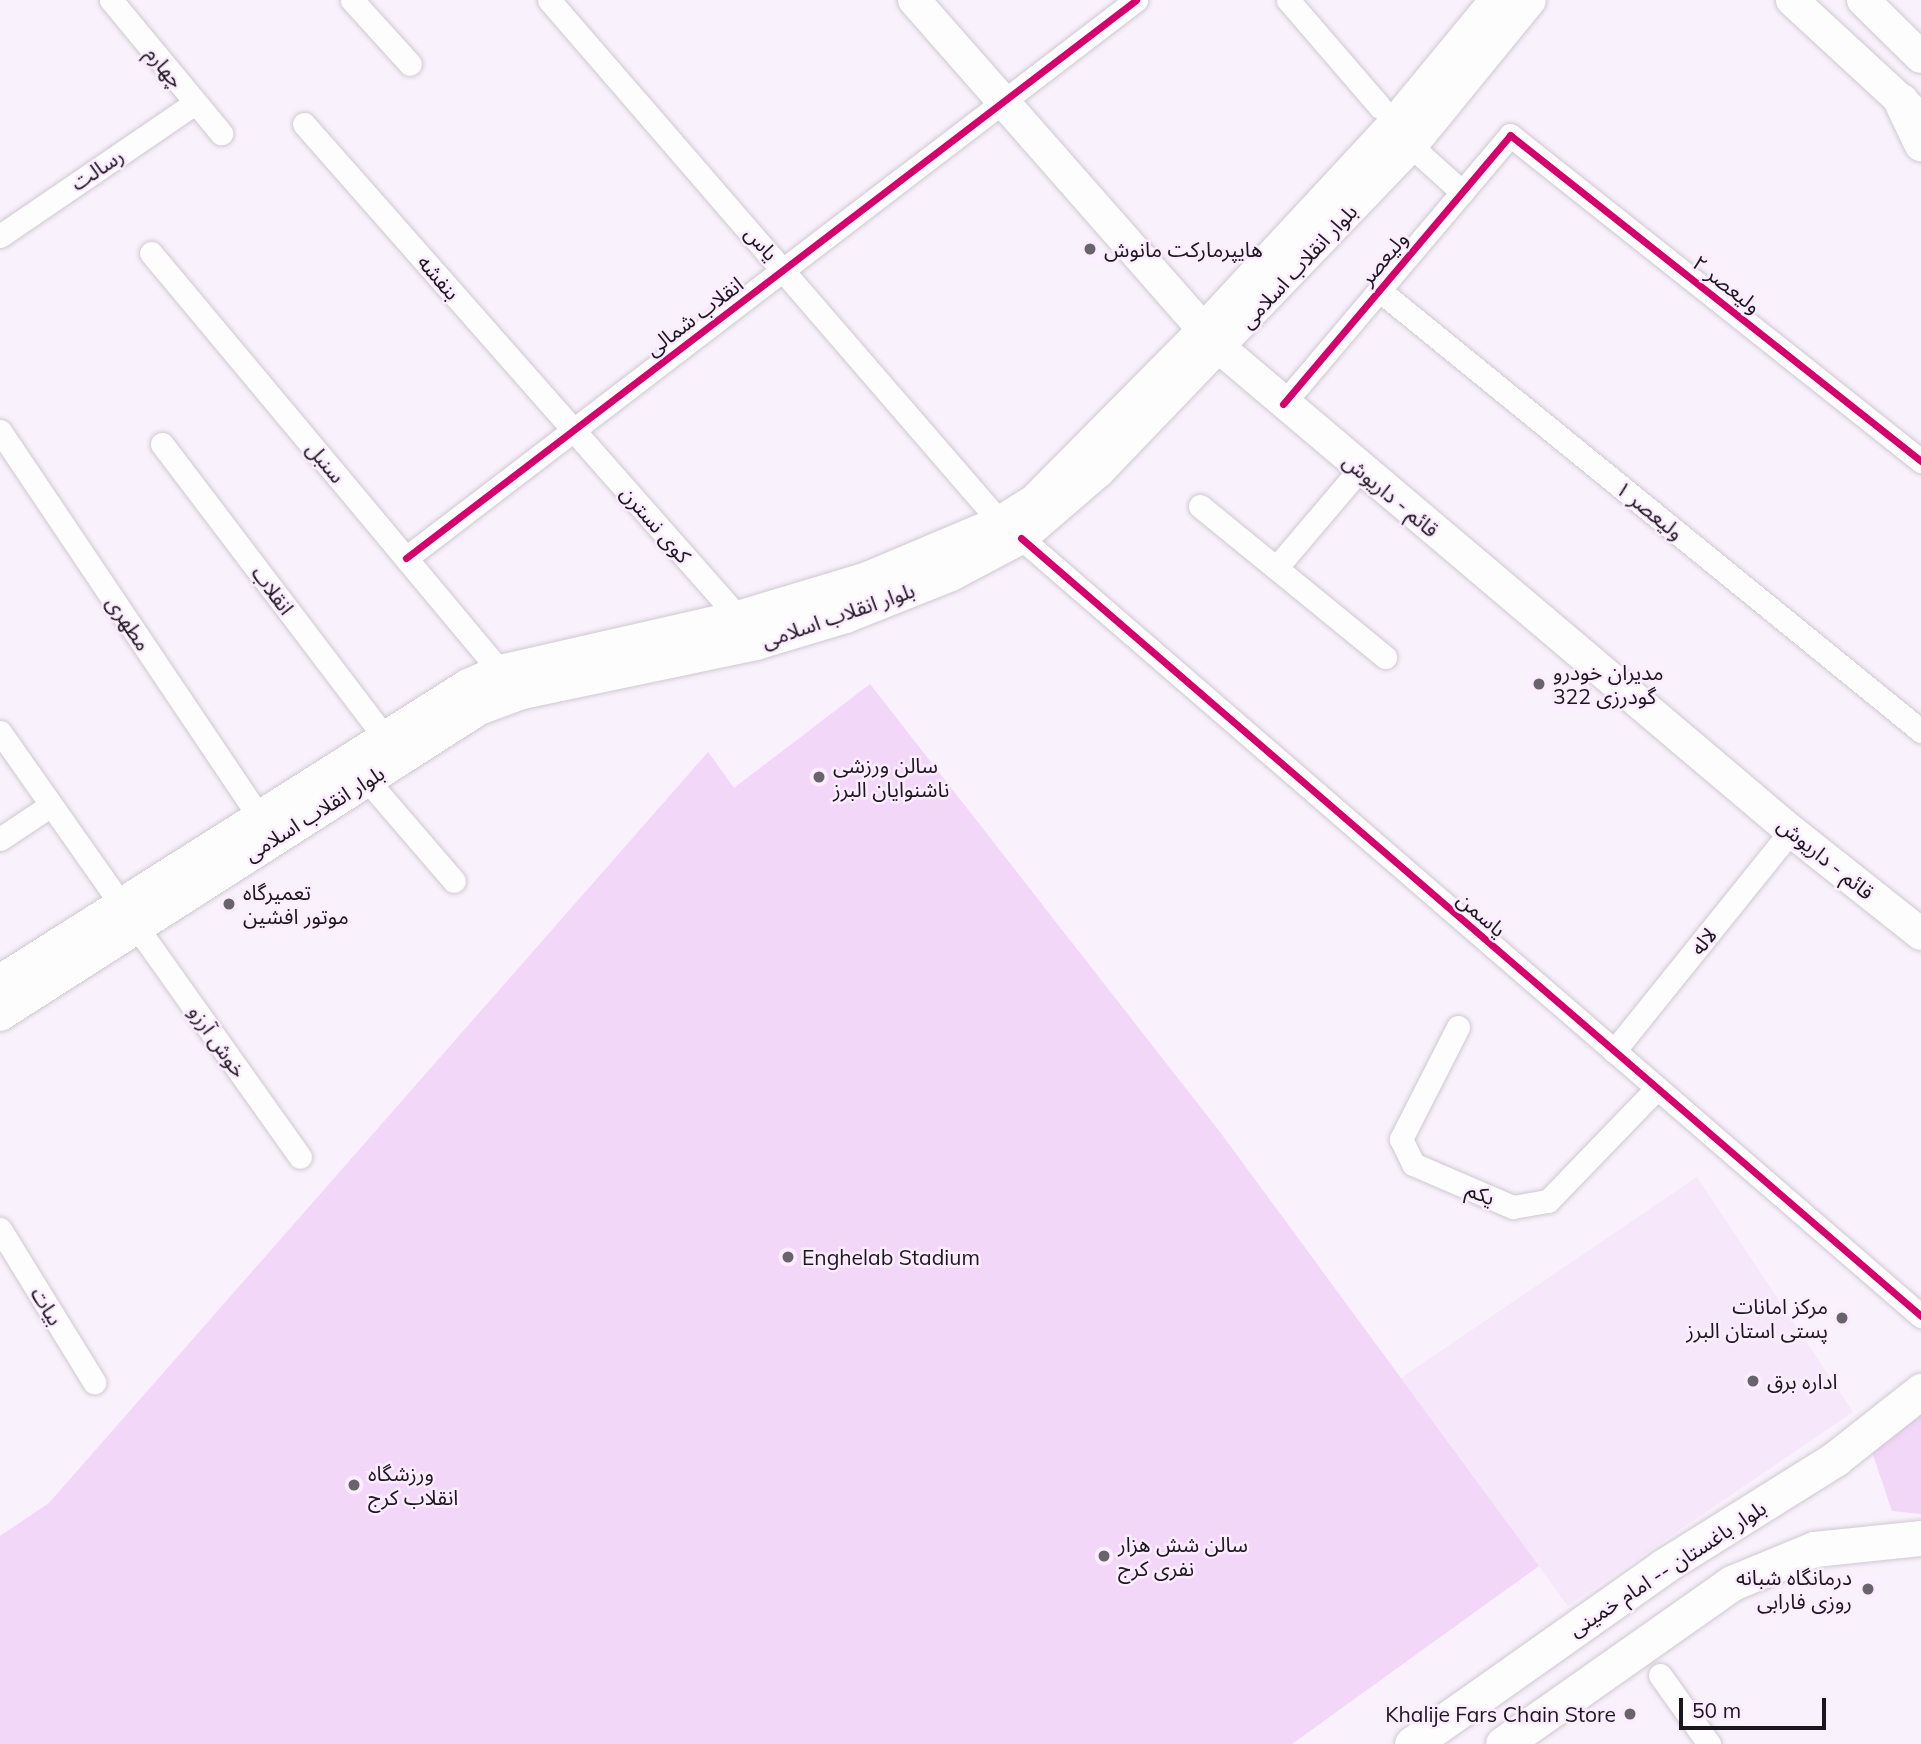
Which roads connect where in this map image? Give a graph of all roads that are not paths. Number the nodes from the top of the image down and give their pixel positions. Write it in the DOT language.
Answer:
graph roads {
  1 [pos="111,0"];
  2 [pos="352,0"];
  3 [pos="549,0"];
  4 [pos="914,0"];
  5 [pos="1136,0"];
  6 [pos="1288,0"];
  7 [pos="1530,0"];
  8 [pos="1792,0"];
  9 [pos="1863,0"];
  10 [pos="1485,4"];
  11 [pos="1921,57"];
  12 [pos="410,64"];
  13 [pos="1003,102"];
  14 [pos="195,103"];
  15 [pos="1380,107"];
  16 [pos="1911,110"];
  17 [pos="304,124"];
  18 [pos="221,132"];
  19 [pos="1510,135"];
  20 [pos="1921,144"];
  21 [pos="1411,146"];
  22 [pos="1462,192"];
  23 [pos="0,236"];
  24 [pos="151,253"];
  25 [pos="785,269"];
  26 [pos="1379,290"];
  27 [pos="1212,339"];
  28 [pos="1283,404"];
  29 [pos="574,430"];
  30 [pos="0,431"];
  31 [pos="162,444"];
  32 [pos="1921,461"];
  33 [pos="1360,469"];
  34 [pos="1200,506"];
  35 [pos="1010,530"];
  36 [pos="406,558"];
  37 [pos="1276,568"];
  38 [pos="738,617"];
  39 [pos="1385,657"];
  40 [pos="500,671"];
  41 [pos="1921,731"];
  42 [pos="0,732"];
  43 [pos="384,736"];
  44 [pos="7,757"];
  45 [pos="367,780"];
  46 [pos="51,805"];
  47 [pos="258,815"];
  48 [pos="1791,831"];
  49 [pos="0,839"];
  50 [pos="454,881"];
  51 [pos="128,914"];
  52 [pos="1918,926"];
  53 [pos="0,981"];
  54 [pos="0,1015"];
  55 [pos="1458,1027"];
  56 [pos="1614,1051"];
  57 [pos="1657,1088"];
  58 [pos="300,1157"];
  59 [pos="0,1229"];
  60 [pos="1921,1316"];
  61 [pos="94,1382"];
  62 [pos="1921,1391"];
  63 [pos="1921,1538"];
  64 [pos="1883,1540"];
  65 [pos="1921,1556"];
  66 [pos="1660,1675"];
  67 [pos="1412,1744"];
  68 [pos="1503,1744"];
  69 [pos="1709,1744"];
  1 -- 14 [label="street, چهارم"];
  2 -- 12 [label="street"];
  3 -- 25 [label="street, یاس"];
  4 -- 13 [label="main road, قائم - داریوش"];
  5 -- 13 [label="street, انقلاب شمالی"];
  6 -- 15 [label="street"];
  7 -- 21 [label="main road, بلوار انقلاب اسلامی"];
  8 -- 16 [label="main road"];
  9 -- 11 [label="main road"];
  10 -- 27 [label="main road, بلوار انقلاب اسلامی"];
  13 -- 25 [label="street, انقلاب شمالی"];
  13 -- 27 [label="main road, قائم - داریوش"];
  14 -- 18 [label="street, چهارم"];
  14 -- 23 [label="street, رسالت"];
  16 -- 20 [label="main road"];
  17 -- 29 [label="street, بنفشه"];
  19 -- 22 [label="street, ولیعصر"];
  19 -- 32 [label="street, ولیعصر ۲"];
  21 -- 22 [label="street"];
  21 -- 27 [label="main road, بلوار انقلاب اسلامی"];
  22 -- 26 [label="street, ولیعصر"];
  24 -- 36 [label="street, سنبل"];
  25 -- 29 [label="street, انقلاب شمالی"];
  25 -- 35 [label="street, یاس"];
  26 -- 28 [label="street, ولیعصر"];
  26 -- 41 [label="street, ولیعصر ۱"];
  27 -- 28 [label="main road, قائم - داریوش"];
  27 -- 35 [label="main road, بلوار انقلاب اسلامی"];
  28 -- 33 [label="main road, قائم - داریوش"];
  29 -- 36 [label="street, انقلاب شمالی"];
  29 -- 38 [label="street, کوی نسترن"];
  30 -- 47 [label="street, مطهری"];
  31 -- 43 [label="street, انقلاب"];
  33 -- 37 [label="street"];
  33 -- 48 [label="main road, قائم - داریوش"];
  34 -- 37 [label="street"];
  35 -- 38 [label="main road, بلوار انقلاب اسلامی"];
  35 -- 45 [label="main road, بلوار انقلاب اسلامی"];
  35 -- 56 [label="street, یاسمن"];
  36 -- 40 [label="street, سنبل"];
  37 -- 39 [label="street"];
  38 -- 40 [label="main road, بلوار انقلاب اسلامی"];
  40 -- 43 [label="main road, بلوار انقلاب اسلامی"];
  42 -- 44 [label="street, خوش آرزو"];
  43 -- 47 [label="main road, بلوار انقلاب اسلامی"];
  44 -- 46 [label="street, خوش آرزو"];
  45 -- 50 [label="street"];
  45 -- 51 [label="main road, بلوار انقلاب اسلامی"];
  46 -- 49 [label="street"];
  46 -- 51 [label="street, خوش آرزو"];
  47 -- 51 [label="main road, بلوار انقلاب اسلامی"];
  48 -- 52 [label="main road, قائم - داریوش"];
  48 -- 56 [label="street, لاله"];
  51 -- 53 [label="main road, بلوار انقلاب اسلامی"];
  51 -- 54 [label="main road, بلوار انقلاب اسلامی"];
  51 -- 58 [label="street, خوش آرزو"];
  55 -- 57 [label="street, یکم"];
  56 -- 57 [label="street, یاسمن"];
  57 -- 60 [label="street, یاسمن"];
  59 -- 61 [label="street, بیات"];
  62 -- 67 [label="main road, بلوار باغستان -- امام خمینی"];
  63 -- 64 [label="main road"];
  64 -- 65 [label="main road"];
  64 -- 68 [label="main road"];
  66 -- 69 [label="street"];
}
